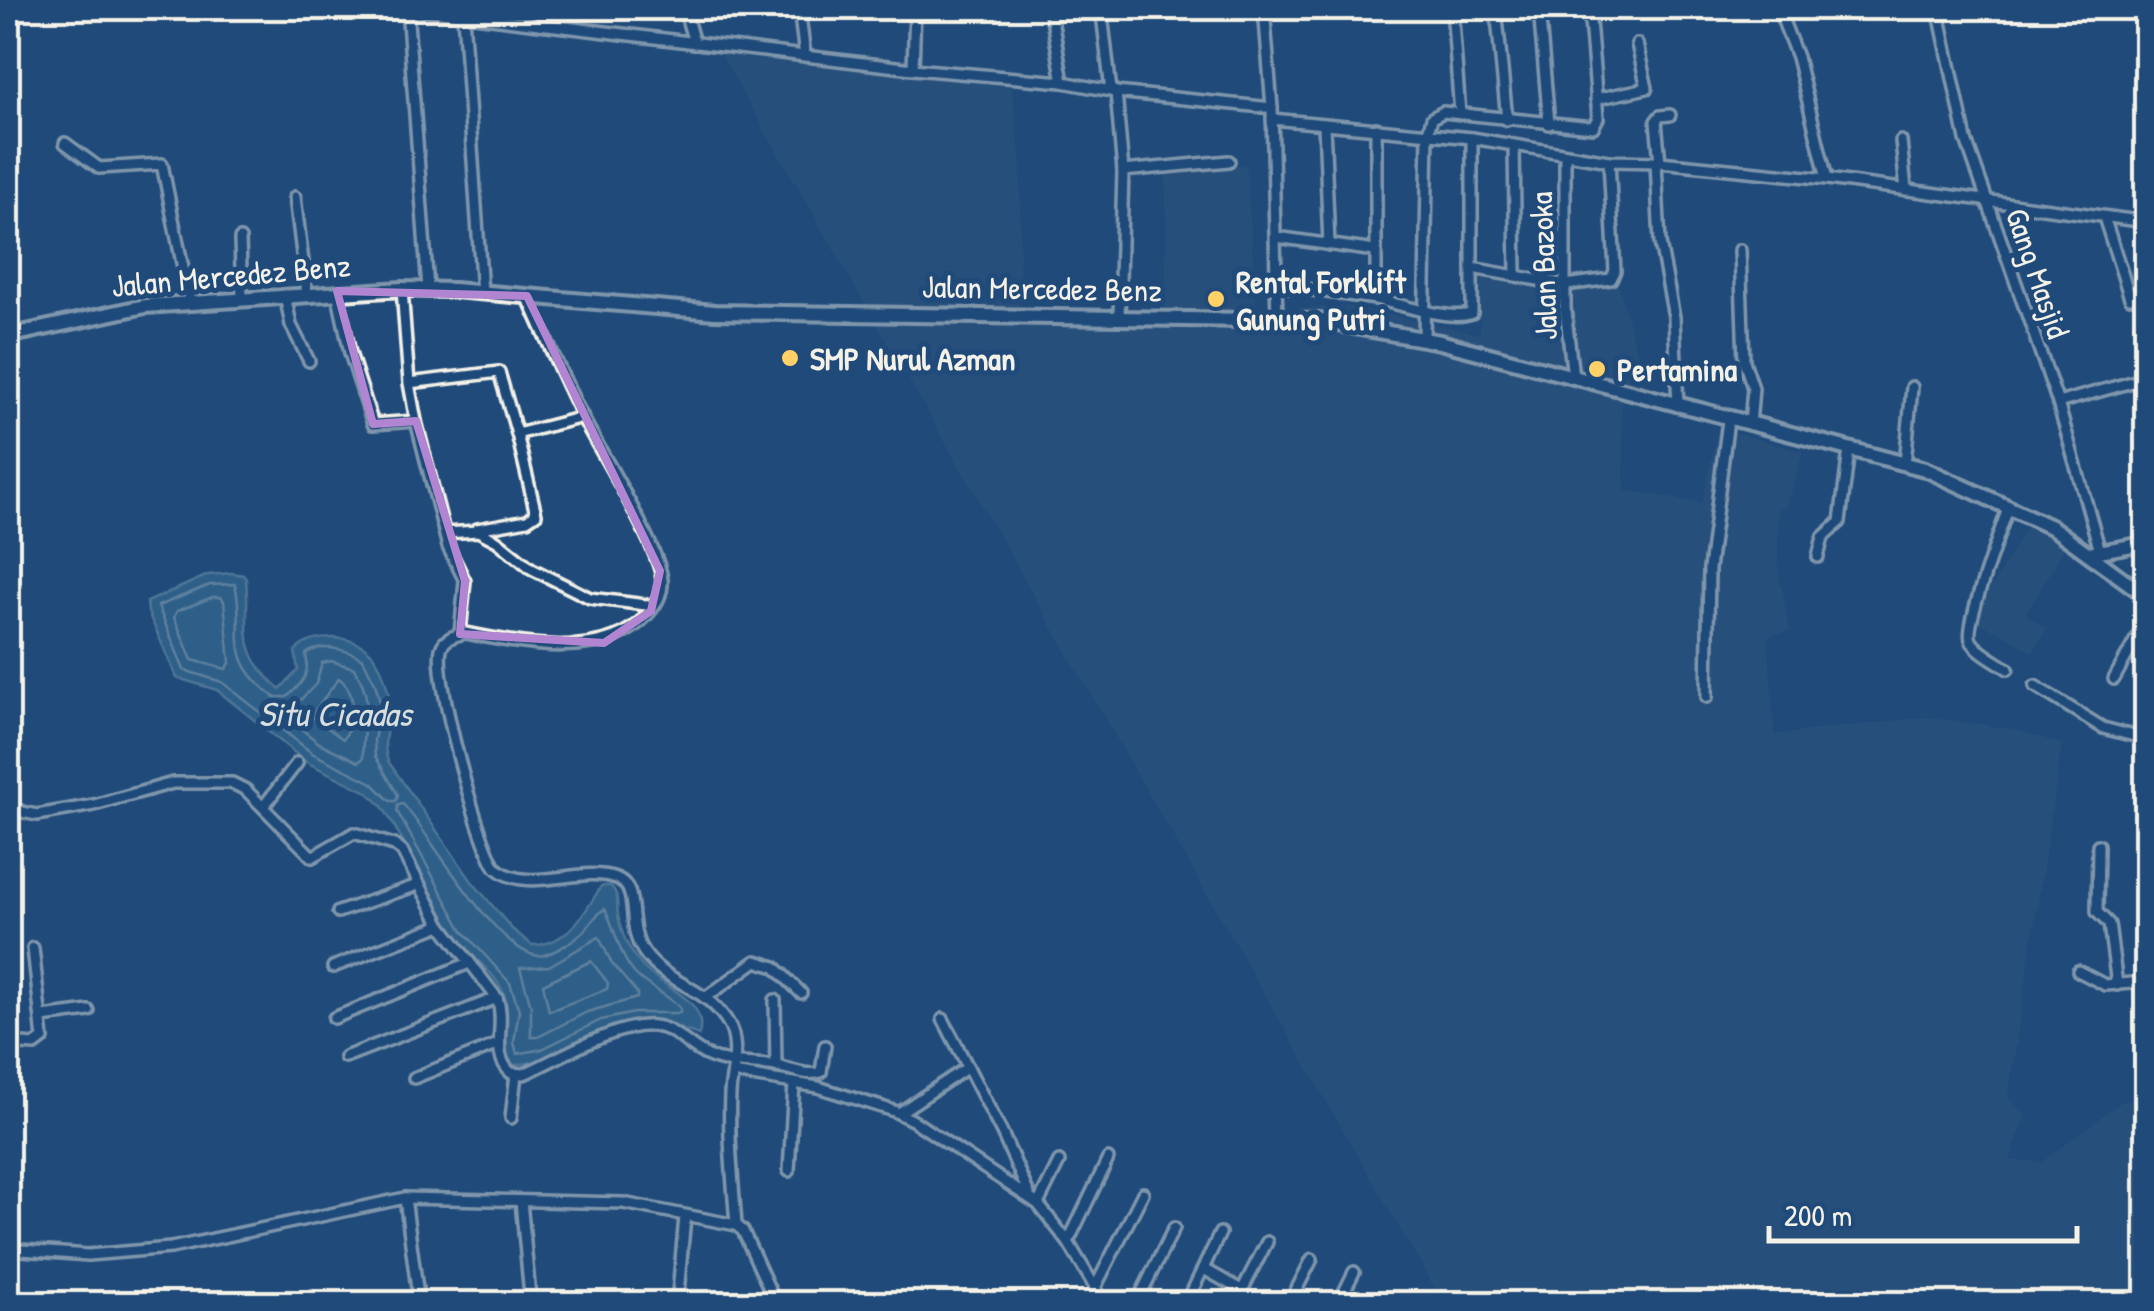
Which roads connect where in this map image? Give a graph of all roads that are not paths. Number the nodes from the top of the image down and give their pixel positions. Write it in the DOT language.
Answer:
graph roads {
  1 [pos="407,8"];
  2 [pos="684,8"];
  3 [pos="799,8"];
  4 [pos="914,8"];
  5 [pos="1050,8"];
  6 [pos="1128,8"];
  7 [pos="1264,8"];
  8 [pos="1452,8"];
  9 [pos="1496,8"];
  10 [pos="1539,8"];
  11 [pos="1589,8"];
  12 [pos="1778,8"];
  13 [pos="1938,8"];
  14 [pos="2116,8"];
  15 [pos="450,10"];
  16 [pos="2146,12"];
  17 [pos="463,15"];
  18 [pos="694,42"];
  19 [pos="1637,44"];
  20 [pos="805,56"];
  21 [pos="913,69"];
  22 [pos="1063,82"];
  23 [pos="1114,91"];
  24 [pos="1596,100"];
  25 [pos="1272,114"];
  26 [pos="1460,114"];
  27 [pos="1670,114"];
  28 [pos="1507,120"];
  29 [pos="1324,124"];
  30 [pos="1550,124"];
  31 [pos="1376,128"];
  32 [pos="1428,133"];
  33 [pos="1472,138"];
  34 [pos="1901,141"];
  35 [pos="65,142"];
  36 [pos="1514,147"];
  37 [pos="1565,154"];
  38 [pos="1229,161"];
  39 [pos="1609,161"];
  40 [pos="1658,162"];
  41 [pos="1123,171"];
  42 [pos="1827,179"];
  43 [pos="1906,190"];
  44 [pos="295,197"];
  45 [pos="1987,202"];
  46 [pos="2104,217"];
  47 [pos="2146,222"];
  48 [pos="1276,237"];
  49 [pos="240,239"];
  50 [pos="1330,245"];
  51 [pos="1740,250"];
  52 [pos="1376,251"];
  53 [pos="1472,268"];
  54 [pos="1516,276"];
  55 [pos="1565,285"];
  56 [pos="1277,286"];
  57 [pos="428,288"];
  58 [pos="402,289"];
  59 [pos="337,291"];
  60 [pos="482,292"];
  61 [pos="306,294"];
  62 [pos="285,295"];
  63 [pos="528,296"];
  64 [pos="242,298"];
  65 [pos="2130,298"];
  66 [pos="1376,299"];
  67 [pos="190,303"];
  68 [pos="1423,310"];
  69 [pos="1119,317"];
  70 [pos="1277,319"];
  71 [pos="8,336"];
  72 [pos="1424,338"];
  73 [pos="309,362"];
  74 [pos="1573,377"];
  75 [pos="2146,378"];
  76 [pos="409,383"];
  77 [pos="1912,388"];
  78 [pos="2058,403"];
  79 [pos="1678,406"];
  80 [pos="582,417"];
  81 [pos="1728,420"];
  82 [pos="416,422"];
  83 [pos="1750,425"];
  84 [pos="517,434"];
  85 [pos="1850,450"];
  86 [pos="1905,464"];
  87 [pos="2009,506"];
  88 [pos="472,530"];
  89 [pos="444,533"];
  90 [pos="2146,543"];
  91 [pos="2096,552"];
  92 [pos="1818,558"];
  93 [pos="2146,596"];
  94 [pos="654,606"];
  95 [pos="2146,622"];
  96 [pos="460,634"];
  97 [pos="2008,669"];
  98 [pos="2114,678"];
  99 [pos="2035,686"];
  100 [pos="1707,698"];
  101 [pos="2146,739"];
  102 [pos="297,763"];
  103 [pos="8,804"];
  104 [pos="263,806"];
  105 [pos="2098,845"];
  106 [pos="418,885"];
  107 [pos="338,912"];
  108 [pos="442,925"];
  109 [pos="33,948"];
  110 [pos="469,963"];
  111 [pos="333,967"];
  112 [pos="2078,971"];
  113 [pos="2146,982"];
  114 [pos="2117,985"];
  115 [pos="801,993"];
  116 [pos="497,998"];
  117 [pos="705,998"];
  118 [pos="775,1000"];
  119 [pos="89,1011"];
  120 [pos="42,1017"];
  121 [pos="334,1018"];
  122 [pos="943,1018"];
  123 [pos="8,1043"];
  124 [pos="498,1044"];
  125 [pos="825,1046"];
  126 [pos="345,1057"];
  127 [pos="776,1066"];
  128 [pos="968,1067"];
  129 [pos="734,1068"];
  130 [pos="516,1074"];
  131 [pos="414,1078"];
  132 [pos="794,1083"];
  133 [pos="899,1113"];
  134 [pos="511,1118"];
  135 [pos="1108,1160"];
  136 [pos="1059,1162"];
  137 [pos="790,1171"];
  138 [pos="1143,1193"];
  139 [pos="404,1198"];
  140 [pos="1034,1200"];
  141 [pos="521,1201"];
  142 [pos="686,1216"];
  143 [pos="736,1225"];
  144 [pos="1174,1228"];
  145 [pos="1220,1232"];
  146 [pos="1068,1242"];
  147 [pos="1266,1242"];
  148 [pos="8,1249"];
  149 [pos="1312,1259"];
  150 [pos="1204,1269"];
  151 [pos="1354,1272"];
  152 [pos="1096,1288"];
  153 [pos="1241,1290"];
  154 [pos="530,1296"];
  155 [pos="419,1304"];
  156 [pos="677,1304"];
  157 [pos="776,1304"];
  158 [pos="1105,1304"];
  159 [pos="1136,1304"];
  160 [pos="1186,1304"];
  161 [pos="1235,1304"];
  162 [pos="1289,1304"];
  163 [pos="1338,1304"];
  1 -- 15 [label="street"];
  1 -- 57 [label="street"];
  2 -- 18 [label="street"];
  3 -- 20 [label="street"];
  4 -- 21 [label="street"];
  5 -- 22 [label="street"];
  6 -- 23 [label="street"];
  7 -- 25 [label="street"];
  8 -- 26 [label="street"];
  9 -- 28 [label="street"];
  10 -- 30 [label="street"];
  11 -- 24 [label="street"];
  12 -- 42 [label="street"];
  13 -- 45 [label="street, Gang Masjid"];
  14 -- 16 [label="street"];
  15 -- 17 [label="street"];
  17 -- 18 [label="street"];
  17 -- 60 [label="street"];
  18 -- 20 [label="street"];
  19 -- 24 [label="street"];
  20 -- 21 [label="street"];
  21 -- 22 [label="street"];
  22 -- 23 [label="street"];
  23 -- 25 [label="street"];
  23 -- 41 [label="street"];
  24 -- 30 [label="street"];
  25 -- 29 [label="street"];
  25 -- 48 [label="street"];
  26 -- 28 [label="street"];
  26 -- 32 [label="street"];
  27 -- 40 [label="street"];
  28 -- 30 [label="street"];
  29 -- 31 [label="street"];
  29 -- 50 [label="street"];
  31 -- 32 [label="street"];
  31 -- 52 [label="street"];
  32 -- 33 [label="street"];
  32 -- 68 [label="street"];
  33 -- 36 [label="street"];
  33 -- 53 [label="street"];
  34 -- 43 [label="street"];
  35 -- 67 [label="street"];
  36 -- 37 [label="street"];
  36 -- 54 [label="street"];
  37 -- 39 [label="street"];
  37 -- 55 [label="street, Jalan Bazoka"];
  38 -- 41 [label="street"];
  39 -- 40 [label="street"];
  39 -- 55 [label="street"];
  40 -- 42 [label="street"];
  40 -- 79 [label="street"];
  41 -- 69 [label="street"];
  42 -- 43 [label="street"];
  43 -- 45 [label="street"];
  44 -- 61 [label="street"];
  45 -- 46 [label="street"];
  45 -- 78 [label="street, Gang Masjid"];
  46 -- 47 [label="street"];
  46 -- 65 [label="street"];
  48 -- 50 [label="street"];
  48 -- 56 [label="street"];
  49 -- 64 [label="street"];
  50 -- 52 [label="street"];
  51 -- 83 [label="street"];
  52 -- 66 [label="street"];
  53 -- 54 [label="street"];
  53 -- 68 [label="street"];
  54 -- 55 [label="street"];
  55 -- 74 [label="street, Jalan Bazoka"];
  56 -- 66 [label="street"];
  56 -- 70 [label="street"];
  57 -- 58 [label="main road, Jalan Mercedez Benz"];
  57 -- 60 [label="main road, Jalan Mercedez Benz"];
  58 -- 59 [label="main road, Jalan Mercedez Benz"];
  58 -- 76 [label="street"];
  59 -- 61 [label="main road, Jalan Mercedez Benz"];
  59 -- 82 [label="street"];
  60 -- 63 [label="main road, Jalan Mercedez Benz"];
  61 -- 62 [label="main road, Jalan Mercedez Benz"];
  62 -- 64 [label="main road, Jalan Mercedez Benz"];
  62 -- 73 [label="street"];
  63 -- 69 [label="main road, Jalan Mercedez Benz"];
  63 -- 80 [label="street"];
  64 -- 67 [label="main road, Jalan Mercedez Benz"];
  66 -- 68 [label="street"];
  67 -- 71 [label="main road, Jalan Mercedez Benz"];
  68 -- 72 [label="street"];
  69 -- 70 [label="main road, Jalan Mercedez Benz"];
  70 -- 72 [label="main road, Jalan Mercedez Benz"];
  72 -- 74 [label="main road, Jalan Mercedez Benz"];
  74 -- 79 [label="main road, Jalan Mercedez Benz"];
  75 -- 78 [label="street"];
  76 -- 82 [label="street"];
  76 -- 84 [label="street"];
  77 -- 86 [label="street"];
  78 -- 91 [label="street, Gang Masjid"];
  79 -- 81 [label="main road, Jalan Mercedez Benz"];
  80 -- 84 [label="street"];
  80 -- 94 [label="street"];
  81 -- 83 [label="main road, Jalan Mercedez Benz"];
  81 -- 100 [label="street"];
  82 -- 89 [label="street"];
  83 -- 85 [label="main road, Jalan Mercedez Benz"];
  84 -- 88 [label="street"];
  85 -- 86 [label="main road, Jalan Mercedez Benz"];
  85 -- 92 [label="street"];
  86 -- 87 [label="main road, Jalan Mercedez Benz"];
  87 -- 91 [label="main road, Jalan Mercedez Benz"];
  87 -- 97 [label="street"];
  88 -- 89 [label="street"];
  88 -- 94 [label="street"];
  89 -- 96 [label="street"];
  90 -- 91 [label="street"];
  91 -- 93 [label="main road, Jalan Mercedez Benz"];
  94 -- 96 [label="street"];
  95 -- 98 [label="street"];
  96 -- 117 [label="street"];
  99 -- 101 [label="street"];
  102 -- 104 [label="street"];
  103 -- 104 [label="street"];
  104 -- 106 [label="street"];
  105 -- 114 [label="street"];
  106 -- 107 [label="street"];
  106 -- 108 [label="street"];
  108 -- 110 [label="street"];
  108 -- 111 [label="street"];
  109 -- 120 [label="street"];
  110 -- 116 [label="street"];
  110 -- 121 [label="street"];
  112 -- 114 [label="street"];
  113 -- 114 [label="street"];
  115 -- 117 [label="street"];
  116 -- 124 [label="street"];
  116 -- 126 [label="street"];
  117 -- 129 [label="street"];
  118 -- 127 [label="street"];
  119 -- 120 [label="street"];
  120 -- 123 [label="street"];
  122 -- 128 [label="street"];
  124 -- 130 [label="street"];
  124 -- 131 [label="street"];
  125 -- 127 [label="street"];
  127 -- 129 [label="street"];
  128 -- 133 [label="street"];
  128 -- 140 [label="street"];
  129 -- 130 [label="street"];
  129 -- 132 [label="street"];
  129 -- 143 [label="street"];
  130 -- 134 [label="street"];
  132 -- 133 [label="street"];
  132 -- 137 [label="street"];
  133 -- 140 [label="street"];
  135 -- 146 [label="street"];
  136 -- 140 [label="street"];
  138 -- 152 [label="street"];
  139 -- 141 [label="street"];
  139 -- 148 [label="street"];
  139 -- 155 [label="street"];
  140 -- 146 [label="street"];
  141 -- 142 [label="street"];
  141 -- 154 [label="street"];
  142 -- 143 [label="street"];
  142 -- 156 [label="street"];
  143 -- 157 [label="street"];
  144 -- 159 [label="street"];
  145 -- 150 [label="street"];
  146 -- 152 [label="street"];
  147 -- 153 [label="street"];
  149 -- 162 [label="street"];
  150 -- 153 [label="street"];
  150 -- 160 [label="street"];
  151 -- 163 [label="street"];
  152 -- 158 [label="street"];
  153 -- 161 [label="street"];
}
